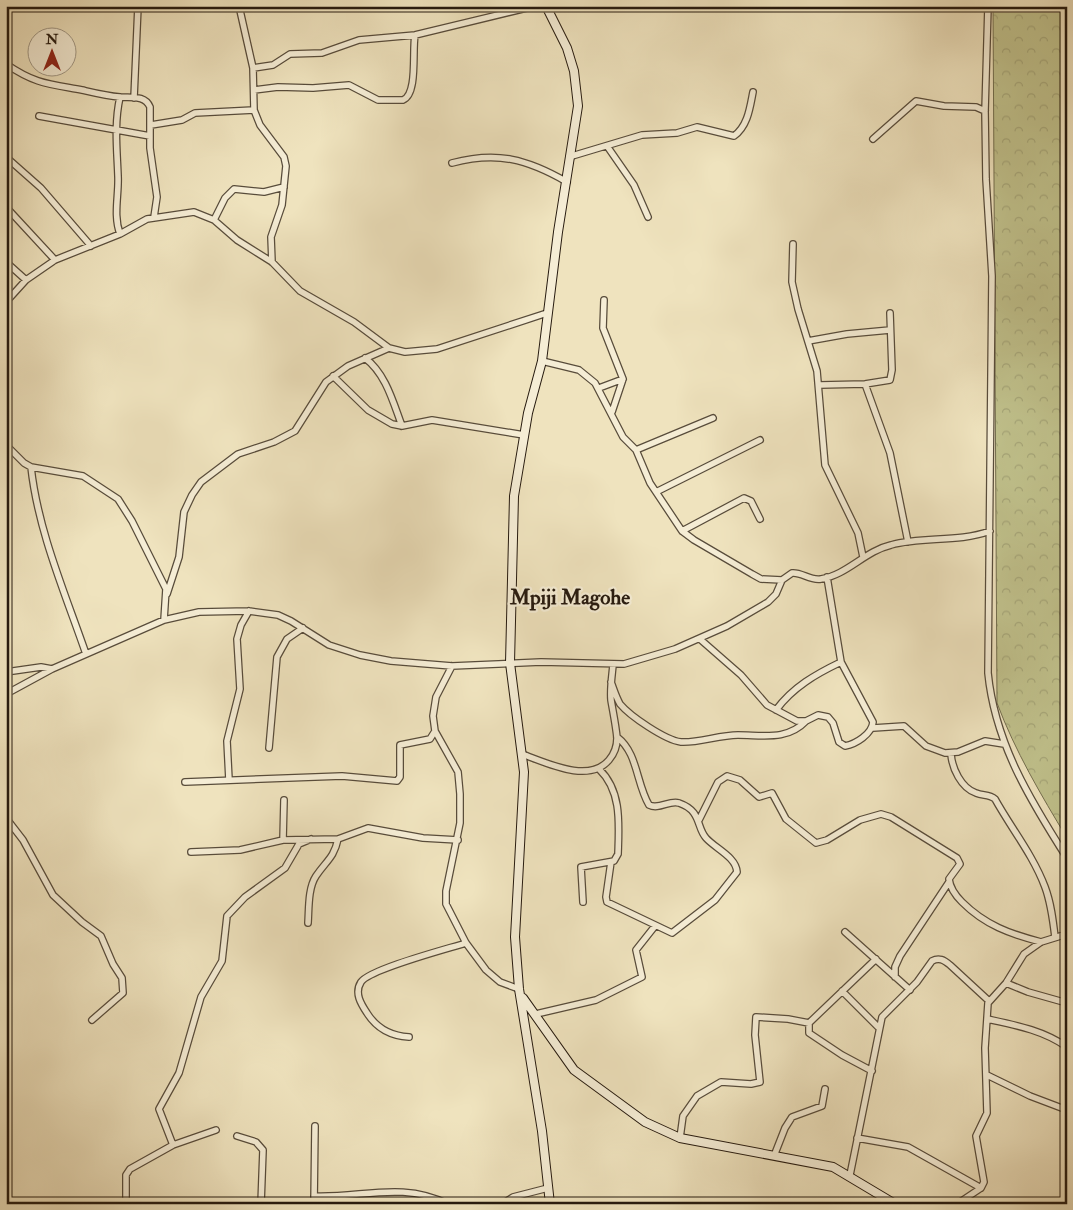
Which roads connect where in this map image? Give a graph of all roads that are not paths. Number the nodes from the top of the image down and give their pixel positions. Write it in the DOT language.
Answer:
graph roads {
  1 [pos="138,6"];
  2 [pos="239,6"];
  3 [pos="534,6"];
  4 [pos="546,6"];
  5 [pos="988,6"];
  6 [pos="415,35"];
  7 [pos="6,64"];
  8 [pos="253,68"];
  9 [pos="254,90"];
  10 [pos="753,92"];
  11 [pos="120,97"];
  12 [pos="134,98"];
  13 [pos="254,110"];
  14 [pos="985,111"];
  15 [pos="39,116"];
  16 [pos="151,125"];
  17 [pos="115,130"];
  18 [pos="150,136"];
  19 [pos="873,139"];
  20 [pos="607,146"];
  21 [pos="572,156"];
  22 [pos="6,157"];
  23 [pos="452,163"];
  24 [pos="567,182"];
  25 [pos="284,187"];
  26 [pos="6,207"];
  27 [pos="154,216"];
  28 [pos="648,217"];
  29 [pos="214,220"];
  30 [pos="120,234"];
  31 [pos="793,244"];
  32 [pos="91,246"];
  33 [pos="55,260"];
  34 [pos="6,262"];
  35 [pos="272,262"];
  36 [pos="26,280"];
  37 [pos="604,300"];
  38 [pos="6,302"];
  39 [pos="547,313"];
  40 [pos="890,313"];
  41 [pos="890,330"];
  42 [pos="808,340"];
  43 [pos="389,348"];
  44 [pos="364,358"];
  45 [pos="542,361"];
  46 [pos="333,376"];
  47 [pos="623,378"];
  48 [pos="865,384"];
  49 [pos="820,385"];
  50 [pos="599,388"];
  51 [pos="612,412"];
  52 [pos="713,418"];
  53 [pos="402,426"];
  54 [pos="524,435"];
  55 [pos="760,440"];
  56 [pos="6,445"];
  57 [pos="636,450"];
  58 [pos="31,467"];
  59 [pos="656,492"];
  60 [pos="760,519"];
  61 [pos="682,530"];
  62 [pos="990,530"];
  63 [pos="908,542"];
  64 [pos="863,557"];
  65 [pos="827,578"];
  66 [pos="782,580"];
  67 [pos="167,594"];
  68 [pos="249,611"];
  69 [pos="164,620"];
  70 [pos="303,628"];
  71 [pos="701,640"];
  72 [pos="86,654"];
  73 [pos="841,662"];
  74 [pos="510,663"];
  75 [pos="613,665"];
  76 [pos="452,666"];
  77 [pos="52,669"];
  78 [pos="6,672"];
  79 [pos="612,682"];
  80 [pos="6,694"];
  81 [pos="776,710"];
  82 [pos="806,721"];
  83 [pos="872,728"];
  84 [pos="434,731"];
  85 [pos="617,737"];
  86 [pos="1004,744"];
  87 [pos="269,748"];
  88 [pos="522,754"];
  89 [pos="951,754"];
  90 [pos="599,769"];
  91 [pos="229,780"];
  92 [pos="185,782"];
  93 [pos="284,800"];
  94 [pos="6,818"];
  95 [pos="699,820"];
  96 [pos="311,839"];
  97 [pos="338,839"];
  98 [pos="283,840"];
  99 [pos="458,840"];
  100 [pos="191,852"];
  101 [pos="1067,858"];
  102 [pos="611,862"];
  103 [pos="949,882"];
  104 [pos="582,902"];
  105 [pos="308,923"];
  106 [pos="655,926"];
  107 [pos="845,932"];
  108 [pos="1067,934"];
  109 [pos="1055,937"];
  110 [pos="1041,942"];
  111 [pos="466,943"];
  112 [pos="876,959"];
  113 [pos="388,960"];
  114 [pos="386,967"];
  115 [pos="895,977"];
  116 [pos="1006,982"];
  117 [pos="910,990"];
  118 [pos="842,991"];
  119 [pos="520,993"];
  120 [pos="989,1001"];
  121 [pos="1067,1003"];
  122 [pos="536,1014"];
  123 [pos="987,1019"];
  124 [pos="92,1020"];
  125 [pos="809,1023"];
  126 [pos="879,1028"];
  127 [pos="409,1037"];
  128 [pos="1067,1047"];
  129 [pos="872,1071"];
  130 [pos="987,1075"];
  131 [pos="825,1089"];
  132 [pos="1067,1110"];
  133 [pos="315,1126"];
  134 [pos="216,1130"];
  135 [pos="237,1136"];
  136 [pos="680,1138"];
  137 [pos="857,1138"];
  138 [pos="172,1145"];
  139 [pos="774,1156"];
  140 [pos="850,1175"];
  141 [pos="548,1188"];
  142 [pos="981,1188"];
  143 [pos="314,1196"];
  144 [pos="126,1204"];
  145 [pos="261,1204"];
  146 [pos="314,1204"];
  147 [pos="448,1204"];
  148 [pos="502,1204"];
  149 [pos="550,1204"];
  150 [pos="895,1204"];
  151 [pos="957,1204"];
  1 -- 12 [label="street"];
  2 -- 8 [label="street"];
  3 -- 6 [label="street"];
  4 -- 21 [label="street"];
  5 -- 14 [label="street"];
  6 -- 8 [label="street"];
  6 -- 9 [label="street"];
  7 -- 11 [label="street"];
  8 -- 9 [label="street"];
  9 -- 13 [label="street"];
  10 -- 20 [label="street"];
  11 -- 12 [label="street"];
  11 -- 17 [label="street"];
  12 -- 16 [label="street"];
  13 -- 16 [label="street"];
  13 -- 25 [label="street"];
  14 -- 19 [label="street"];
  14 -- 62 [label="street"];
  15 -- 17 [label="street"];
  16 -- 18 [label="street"];
  17 -- 18 [label="street"];
  17 -- 30 [label="street"];
  18 -- 27 [label="street"];
  20 -- 21 [label="street"];
  20 -- 28 [label="street"];
  21 -- 24 [label="street"];
  22 -- 32 [label="street"];
  23 -- 24 [label="street"];
  24 -- 39 [label="street"];
  25 -- 29 [label="street"];
  25 -- 35 [label="street"];
  26 -- 33 [label="street"];
  27 -- 29 [label="street"];
  27 -- 30 [label="street"];
  29 -- 35 [label="street"];
  30 -- 32 [label="street"];
  31 -- 42 [label="street"];
  32 -- 33 [label="street"];
  33 -- 36 [label="street"];
  34 -- 36 [label="street"];
  35 -- 43 [label="street"];
  36 -- 38 [label="street"];
  37 -- 47 [label="street"];
  39 -- 43 [label="street"];
  39 -- 45 [label="street"];
  40 -- 41 [label="street"];
  41 -- 42 [label="street"];
  41 -- 48 [label="street"];
  42 -- 49 [label="street"];
  43 -- 44 [label="street"];
  44 -- 46 [label="street"];
  44 -- 53 [label="street"];
  45 -- 50 [label="street"];
  45 -- 54 [label="street"];
  46 -- 53 [label="street"];
  46 -- 67 [label="street"];
  47 -- 50 [label="street"];
  47 -- 51 [label="street"];
  48 -- 49 [label="street"];
  48 -- 63 [label="street"];
  49 -- 64 [label="street"];
  50 -- 51 [label="street"];
  51 -- 57 [label="street"];
  52 -- 57 [label="street"];
  53 -- 54 [label="street"];
  54 -- 74 [label="street"];
  55 -- 59 [label="street"];
  56 -- 58 [label="street"];
  57 -- 59 [label="street"];
  58 -- 67 [label="street"];
  58 -- 72 [label="street"];
  59 -- 61 [label="street"];
  60 -- 61 [label="street"];
  61 -- 66 [label="street"];
  62 -- 63 [label="street"];
  62 -- 86 [label="street"];
  63 -- 64 [label="street"];
  64 -- 65 [label="street"];
  65 -- 66 [label="street"];
  65 -- 73 [label="street"];
  66 -- 71 [label="street"];
  67 -- 69 [label="street"];
  68 -- 69 [label="street"];
  68 -- 70 [label="street"];
  68 -- 91 [label="street"];
  69 -- 72 [label="street"];
  70 -- 76 [label="street"];
  70 -- 87 [label="street"];
  71 -- 75 [label="street"];
  71 -- 81 [label="street"];
  72 -- 77 [label="street"];
  73 -- 81 [label="street"];
  73 -- 83 [label="street"];
  74 -- 75 [label="street"];
  74 -- 76 [label="street"];
  74 -- 88 [label="street"];
  75 -- 79 [label="street"];
  76 -- 84 [label="street"];
  77 -- 78 [label="street"];
  77 -- 80 [label="street"];
  79 -- 82 [label="street"];
  79 -- 85 [label="street"];
  81 -- 82 [label="street"];
  82 -- 83 [label="street"];
  83 -- 89 [label="street"];
  84 -- 91 [label="street"];
  84 -- 99 [label="street"];
  85 -- 90 [label="street"];
  85 -- 95 [label="street"];
  86 -- 89 [label="street"];
  86 -- 101 [label="street"];
  88 -- 90 [label="street"];
  88 -- 119 [label="street"];
  89 -- 109 [label="street"];
  90 -- 102 [label="street"];
  91 -- 92 [label="street"];
  93 -- 98 [label="street"];
  94 -- 124 [label="street"];
  95 -- 103 [label="street"];
  95 -- 106 [label="street"];
  96 -- 97 [label="street"];
  96 -- 98 [label="street"];
  96 -- 138 [label="street"];
  97 -- 99 [label="street"];
  97 -- 105 [label="street"];
  98 -- 100 [label="street"];
  99 -- 111 [label="street"];
  102 -- 104 [label="street"];
  102 -- 106 [label="street"];
  103 -- 110 [label="street"];
  103 -- 115 [label="street"];
  106 -- 122 [label="street"];
  107 -- 112 [label="street"];
  108 -- 109 [label="street"];
  109 -- 110 [label="street"];
  110 -- 116 [label="street"];
  111 -- 114 [label="street"];
  111 -- 119 [label="street"];
  112 -- 115 [label="street"];
  112 -- 118 [label="street"];
  113 -- 114 [label="street"];
  114 -- 127 [label="street"];
  115 -- 117 [label="street"];
  116 -- 120 [label="street"];
  116 -- 121 [label="street"];
  117 -- 120 [label="street"];
  117 -- 126 [label="street"];
  118 -- 125 [label="street"];
  118 -- 126 [label="street"];
  119 -- 122 [label="street"];
  119 -- 141 [label="street"];
  120 -- 123 [label="street"];
  122 -- 136 [label="street"];
  123 -- 128 [label="street"];
  123 -- 130 [label="street"];
  125 -- 129 [label="street"];
  125 -- 136 [label="street"];
  126 -- 129 [label="street"];
  129 -- 137 [label="street"];
  130 -- 132 [label="street"];
  130 -- 142 [label="street"];
  131 -- 139 [label="street"];
  133 -- 143 [label="street"];
  134 -- 138 [label="street"];
  135 -- 145 [label="street"];
  136 -- 139 [label="street"];
  137 -- 140 [label="street"];
  137 -- 142 [label="street"];
  138 -- 144 [label="street"];
  139 -- 140 [label="street"];
  140 -- 150 [label="street"];
  141 -- 148 [label="street"];
  141 -- 149 [label="street"];
  142 -- 151 [label="street"];
  143 -- 146 [label="street"];
  143 -- 147 [label="street"];
}
